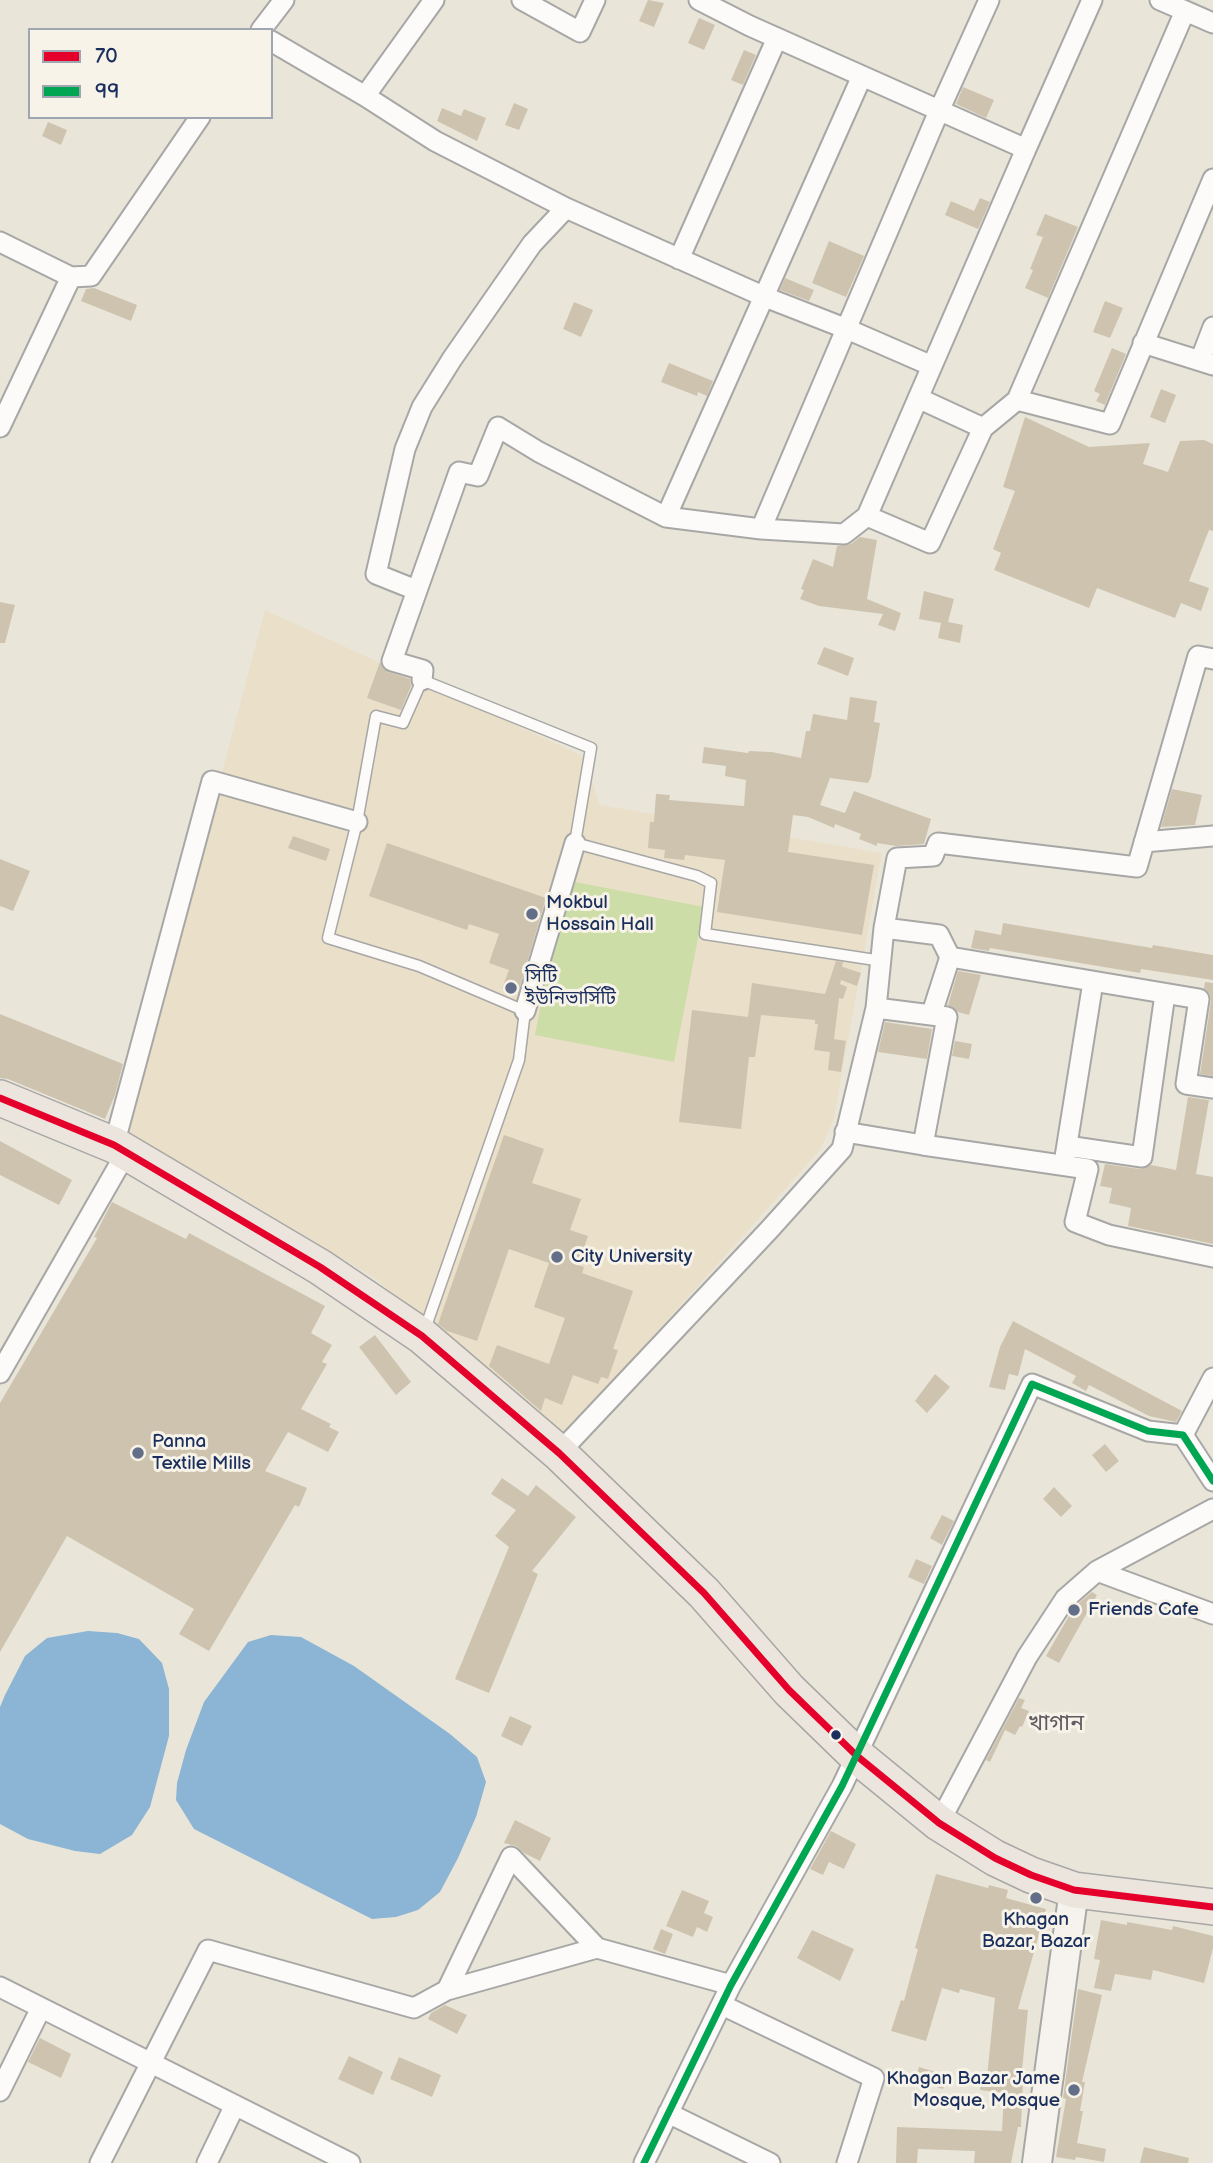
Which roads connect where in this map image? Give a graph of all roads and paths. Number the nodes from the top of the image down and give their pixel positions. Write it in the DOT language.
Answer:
graph roads {
  1 [pos="284,0"];
  2 [pos="435,0"];
  3 [pos="522,0"];
  4 [pos="595,0"];
  5 [pos="699,0"];
  6 [pos="989,0"];
  7 [pos="1092,0"];
  8 [pos="1160,0"];
  9 [pos="1185,11"];
  10 [pos="1213,23"];
  11 [pos="263,28"];
  12 [pos="777,38"];
  13 [pos="273,42"];
  14 [pos="862,76"];
  15 [pos="365,96"];
  16 [pos="939,111"];
  17 [pos="199,119"];
  18 [pos="1026,149"];
  19 [pos="1213,179"];
  20 [pos="566,208"];
  21 [pos="0,242"];
  22 [pos="679,258"];
  23 [pos="71,277"];
  24 [pos="765,297"];
  25 [pos="1213,327"];
  26 [pos="847,329"];
  27 [pos="1143,343"];
  28 [pos="1207,363"];
  29 [pos="932,366"];
  30 [pos="918,398"];
  31 [pos="1017,400"];
  32 [pos="0,426"];
  33 [pos="983,428"];
  34 [pos="867,516"];
  35 [pos="666,517"];
  36 [pos="761,529"];
  37 [pos="416,590"];
  38 [pos="1213,660"];
  39 [pos="422,680"];
  40 [pos="357,822"];
  41 [pos="1213,836"];
  42 [pos="1144,842"];
  43 [pos="575,843"];
  44 [pos="884,928"];
  45 [pos="950,957"];
  46 [pos="882,961"];
  47 [pos="1093,982"];
  48 [pos="1166,994"];
  49 [pos="876,1008"];
  50 [pos="525,1011"];
  51 [pos="932,1013"];
  52 [pos="1213,1088"];
  53 [pos="0,1098"];
  54 [pos="845,1132"];
  55 [pos="923,1145"];
  56 [pos="120,1149"];
  57 [pos="1065,1156"];
  58 [pos="1213,1257"];
  59 [pos="422,1336"];
  60 [pos="0,1373"];
  61 [pos="1213,1378"];
  62 [pos="1183,1435"];
  63 [pos="559,1453"];
  64 [pos="1213,1481"];
  65 [pos="1213,1509"];
  66 [pos="1097,1571"];
  67 [pos="1213,1614"];
  68 [pos="857,1756"];
  69 [pos="939,1824"];
  70 [pos="1074,1890"];
  71 [pos="1213,1907"];
  72 [pos="597,1948"];
  73 [pos="731,1985"];
  74 [pos="0,1987"];
  75 [pos="447,1990"];
  76 [pos="722,2005"];
  77 [pos="41,2008"];
  78 [pos="151,2063"];
  79 [pos="0,2091"];
  80 [pos="235,2105"];
  81 [pos="668,2113"];
  82 [pos="100,2163"];
  83 [pos="206,2163"];
  84 [pos="350,2163"];
  85 [pos="644,2163"];
  86 [pos="770,2163"];
  87 [pos="847,2163"];
  88 [pos="1037,2163"];
  1 -- 11 [label="street"];
  2 -- 15 [label="street"];
  3 -- 4 [label="street"];
  5 -- 12 [label="street"];
  6 -- 16 [label="street"];
  7 -- 18 [label="street"];
  8 -- 9 [label="street"];
  9 -- 10 [label="street"];
  9 -- 31 [label="street"];
  12 -- 14 [label="street"];
  12 -- 22 [label="street"];
  13 -- 15 [label="street"];
  14 -- 16 [label="street"];
  14 -- 24 [label="street"];
  15 -- 20 [label="street"];
  16 -- 18 [label="street"];
  16 -- 26 [label="street"];
  17 -- 23 [label="street"];
  18 -- 29 [label="street"];
  19 -- 27 [label="street"];
  20 -- 22 [label="street"];
  20 -- 37 [label="street"];
  21 -- 23 [label="street"];
  22 -- 24 [label="street"];
  23 -- 32 [label="street"];
  24 -- 26 [label="street"];
  24 -- 35 [label="street"];
  25 -- 28 [label="street"];
  26 -- 29 [label="street"];
  26 -- 36 [label="street"];
  27 -- 28 [label="street"];
  27 -- 31 [label="street"];
  29 -- 30 [label="street"];
  30 -- 33 [label="street"];
  30 -- 34 [label="street"];
  31 -- 33 [label="street"];
  33 -- 34 [label="street"];
  34 -- 36 [label="street"];
  35 -- 36 [label="street"];
  35 -- 37 [label="street"];
  37 -- 39 [label="street"];
  38 -- 42 [label="street"];
  39 -- 40 [label="lane"];
  39 -- 43 [label="lane"];
  40 -- 50 [label="lane"];
  40 -- 56 [label="street"];
  41 -- 42 [label="street"];
  42 -- 44 [label="street"];
  43 -- 46 [label="lane"];
  43 -- 50 [label="street"];
  44 -- 45 [label="street"];
  44 -- 46 [label="street"];
  45 -- 47 [label="street"];
  45 -- 51 [label="street"];
  46 -- 49 [label="street"];
  47 -- 48 [label="street"];
  47 -- 57 [label="street"];
  48 -- 52 [label="street"];
  48 -- 57 [label="street"];
  49 -- 51 [label="street"];
  49 -- 54 [label="street"];
  50 -- 59 [label="lane"];
  51 -- 55 [label="street"];
  53 -- 56 [label="highway"];
  54 -- 55 [label="street"];
  54 -- 63 [label="street"];
  55 -- 57 [label="street"];
  56 -- 59 [label="highway"];
  56 -- 60 [label="street"];
  57 -- 58 [label="street"];
  59 -- 63 [label="highway"];
  61 -- 62 [label="street"];
  62 -- 64 [label="street"];
  62 -- 68 [label="street"];
  63 -- 68 [label="highway"];
  65 -- 66 [label="street"];
  66 -- 67 [label="street"];
  66 -- 69 [label="street"];
  68 -- 69 [label="highway"];
  68 -- 73 [label="street"];
  69 -- 70 [label="highway"];
  70 -- 71 [label="highway"];
  70 -- 88 [label="street"];
  72 -- 73 [label="street"];
  72 -- 75 [label="street"];
  72 -- 75 [label="street"];
  73 -- 76 [label="street"];
  74 -- 77 [label="street"];
  75 -- 78 [label="street"];
  76 -- 81 [label="street"];
  76 -- 87 [label="street"];
  77 -- 78 [label="street"];
  77 -- 79 [label="street"];
  78 -- 80 [label="street"];
  78 -- 82 [label="street"];
  80 -- 83 [label="street"];
  80 -- 84 [label="street"];
  81 -- 85 [label="street"];
  81 -- 86 [label="street"];
}
